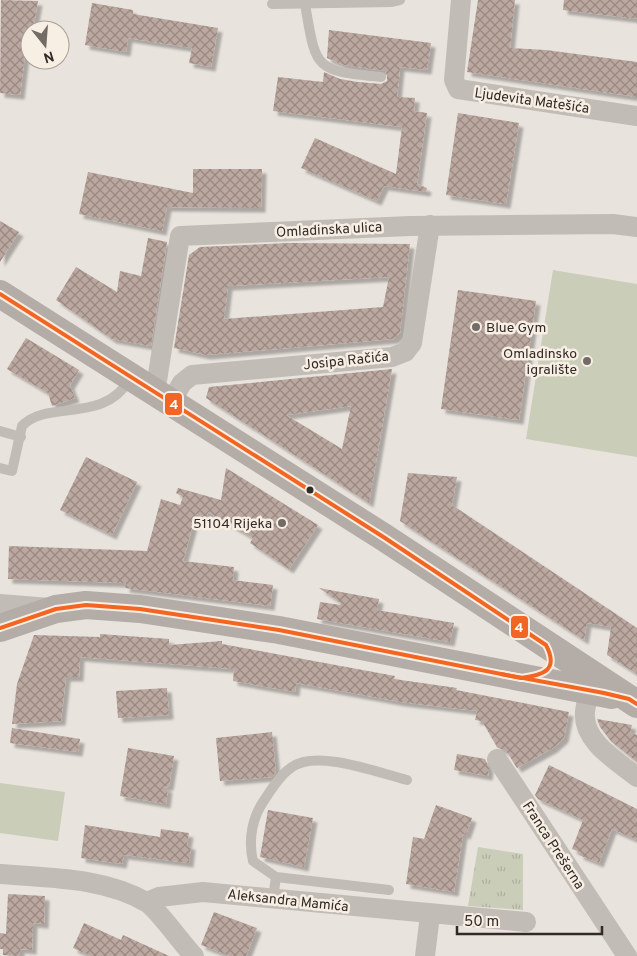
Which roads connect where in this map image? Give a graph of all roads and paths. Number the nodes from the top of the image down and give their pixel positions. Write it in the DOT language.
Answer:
graph roads {
  1 [pos="400,0"];
  2 [pos="462,0"];
  3 [pos="272,4"];
  4 [pos="305,4"];
  5 [pos="381,77"];
  6 [pos="637,116"];
  7 [pos="430,226"];
  8 [pos="637,227"];
  9 [pos="0,294"];
  10 [pos="130,378"];
  11 [pos="162,399"];
  12 [pos="0,431"];
  13 [pos="21,437"];
  14 [pos="0,468"];
  15 [pos="0,604"];
  16 [pos="56,609"];
  17 [pos="0,628"];
  18 [pos="546,645"];
  19 [pos="521,678"];
  20 [pos="587,680"];
  21 [pos="633,702"];
  22 [pos="497,759"];
  23 [pos="637,776"];
  24 [pos="407,780"];
  25 [pos="0,874"];
  26 [pos="276,877"];
  27 [pos="389,890"];
  28 [pos="273,898"];
  29 [pos="147,902"];
  30 [pos="430,915"];
  31 [pos="526,922"];
  32 [pos="194,956"];
  33 [pos="425,956"];
  34 [pos="627,956"];
  1 -- 4 [label="lane"];
  2 -- 6 [label="street, Ljudevita Matešića"];
  3 -- 4 [label="lane"];
  4 -- 5 [label="lane"];
  7 -- 8 [label="street, Omladinska ulica"];
  7 -- 11 [label="street, Josipa Račića"];
  7 -- 11 [label="street, Omladinska ulica"];
  9 -- 10 [label="main road"];
  10 -- 11 [label="main road"];
  10 -- 13 [label="lane"];
  11 -- 18 [label="main road"];
  12 -- 13 [label="lane"];
  13 -- 14 [label="lane"];
  15 -- 16 [label="street"];
  16 -- 17 [label="main road"];
  16 -- 19 [label="main road"];
  18 -- 19 [label="main road"];
  18 -- 20 [label="main road"];
  19 -- 20 [label="main road"];
  20 -- 21 [label="main road"];
  20 -- 23 [label="street"];
  22 -- 34 [label="street, Franca Prešerna"];
  24 -- 26 [label="lane"];
  25 -- 29 [label="street"];
  26 -- 27 [label="lane"];
  26 -- 28 [label="lane"];
  28 -- 29 [label="street, Aleksandra Mamića"];
  28 -- 30 [label="street, Aleksandra Mamića"];
  29 -- 32 [label="street"];
  30 -- 31 [label="street, Aleksandra Mamića"];
  30 -- 33 [label="street"];
}
